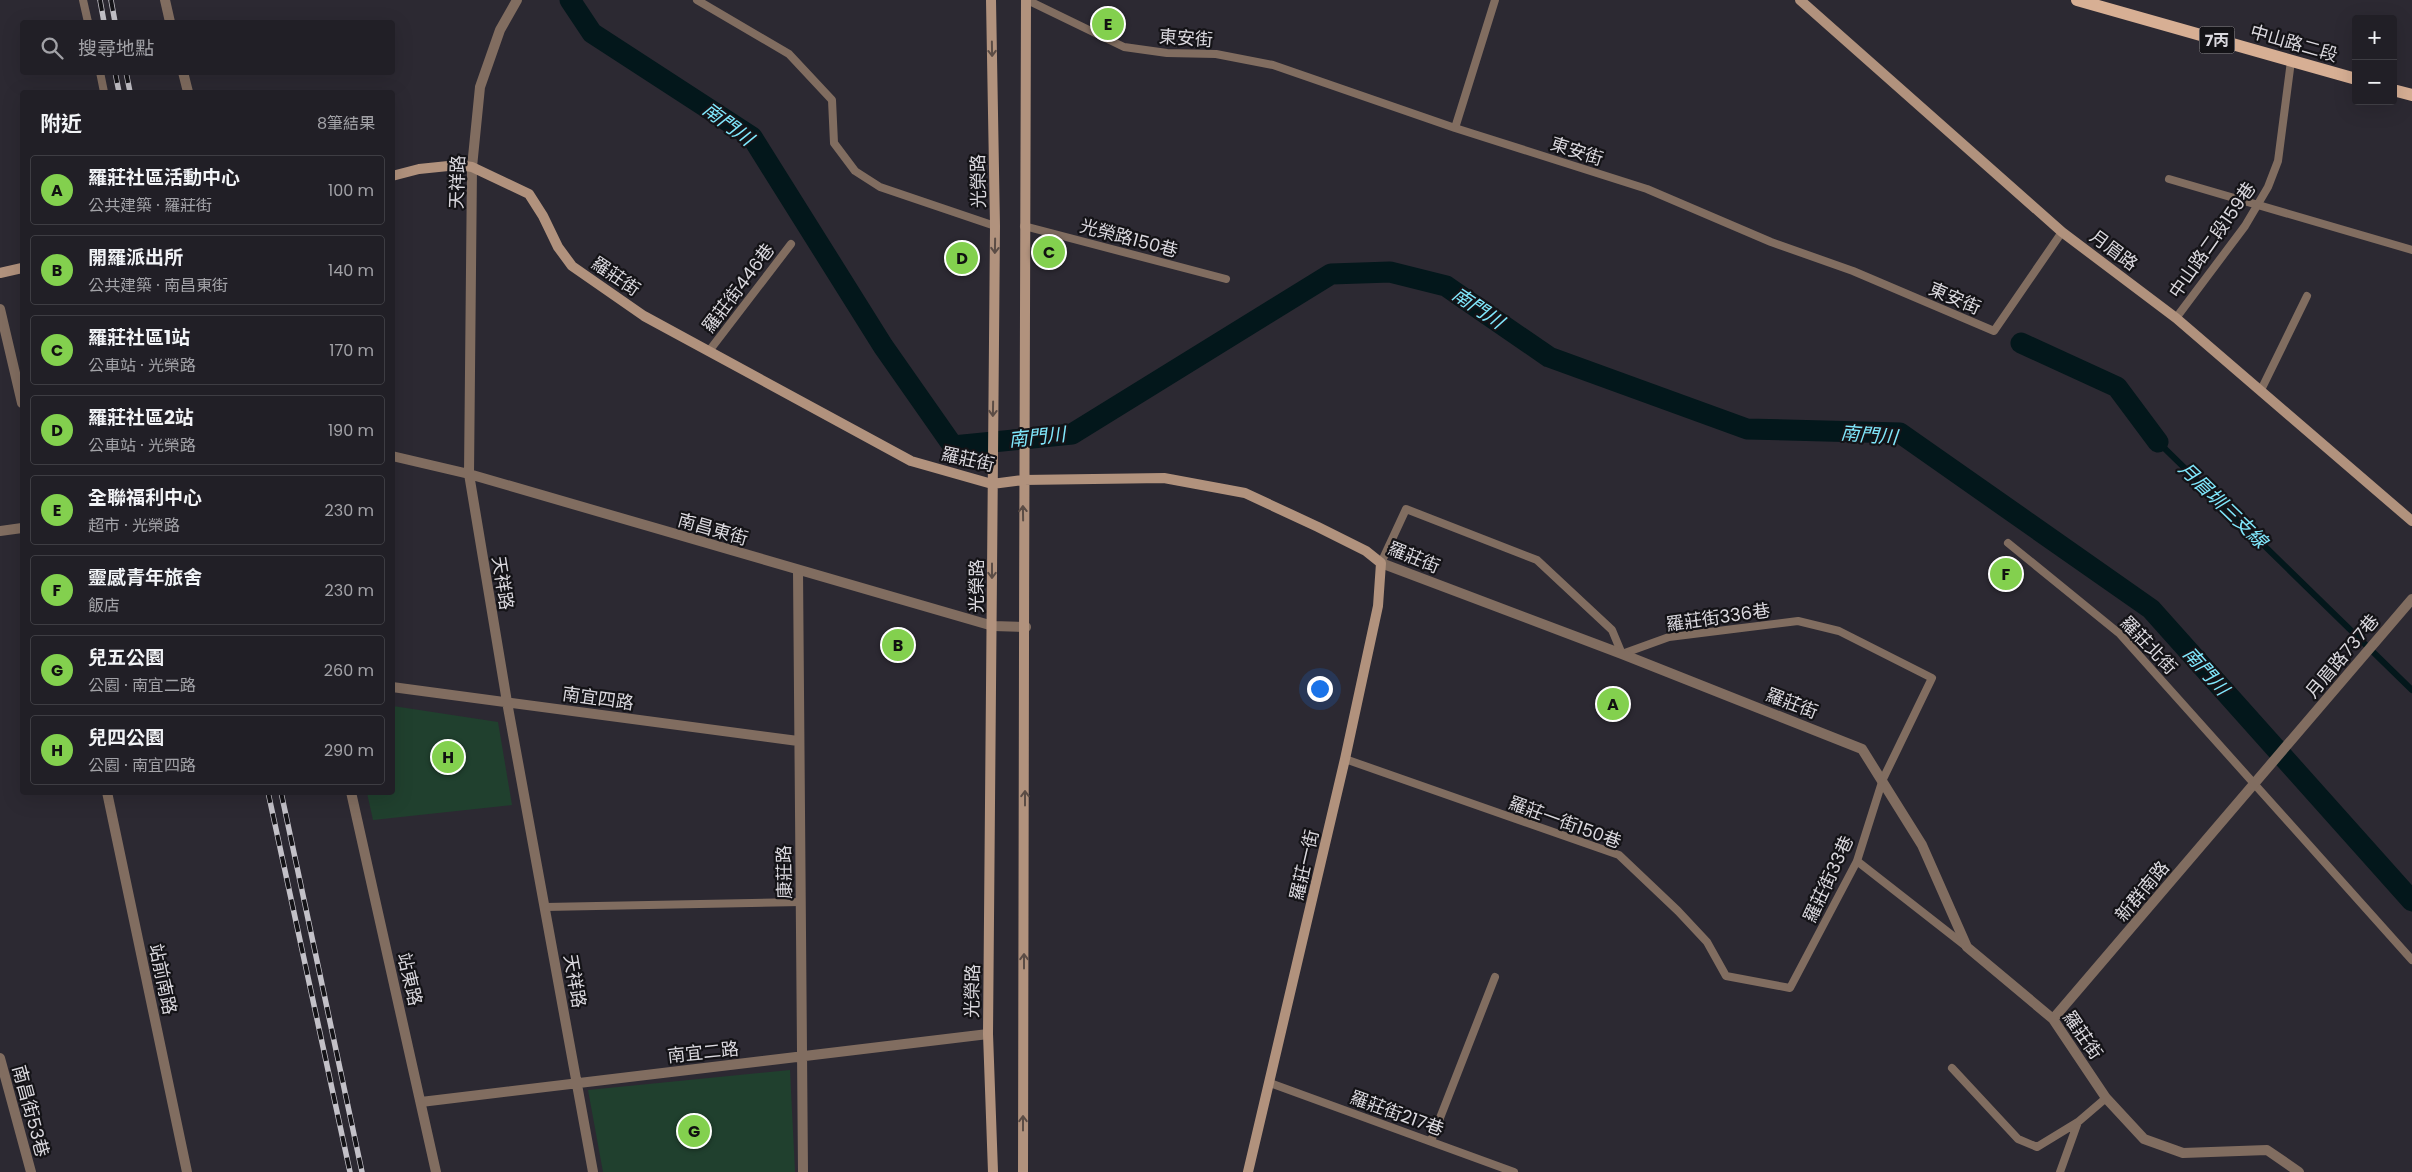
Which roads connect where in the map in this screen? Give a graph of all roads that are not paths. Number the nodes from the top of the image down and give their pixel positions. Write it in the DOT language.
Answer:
graph roads {
  1 [pos="84,0"];
  2 [pos="165,0"];
  3 [pos="517,0"];
  4 [pos="697,0"];
  5 [pos="991,0"];
  6 [pos="1027,0"];
  7 [pos="1495,0"];
  8 [pos="1800,0"];
  9 [pos="2078,0"];
  10 [pos="88,20"];
  11 [pos="170,20"];
  12 [pos="2292,61"];
  13 [pos="101,75"];
  14 [pos="184,75"];
  15 [pos="2352,78"];
  16 [pos="104,90"];
  17 [pos="188,90"];
  18 [pos="2397,91"];
  19 [pos="2412,95"];
  20 [pos="1455,128"];
  21 [pos="472,167"];
  22 [pos="395,175"];
  23 [pos="2169,179"];
  24 [pos="2258,204"];
  25 [pos="995,226"];
  26 [pos="1024,226"];
  27 [pos="2062,232"];
  28 [pos="791,244"];
  29 [pos="2412,250"];
  30 [pos="20,268"];
  31 [pos="0,273"];
  32 [pos="1226,279"];
  33 [pos="2307,296"];
  34 [pos="0,309"];
  35 [pos="2176,318"];
  36 [pos="709,351"];
  37 [pos="2261,390"];
  38 [pos="20,394"];
  39 [pos="395,457"];
  40 [pos="469,474"];
  41 [pos="1023,480"];
  42 [pos="992,484"];
  43 [pos="2412,521"];
  44 [pos="20,528"];
  45 [pos="0,531"];
  46 [pos="2008,543"];
  47 [pos="1381,563"];
  48 [pos="798,571"];
  49 [pos="2412,599"];
  50 [pos="992,626"];
  51 [pos="1026,627"];
  52 [pos="1622,654"];
  53 [pos="395,687"];
  54 [pos="507,702"];
  55 [pos="798,741"];
  56 [pos="2289,744"];
  57 [pos="1345,759"];
  58 [pos="1883,780"];
  59 [pos="2254,784"];
  60 [pos="108,795"];
  61 [pos="352,795"];
  62 [pos="1857,861"];
  63 [pos="800,902"];
  64 [pos="545,907"];
  65 [pos="1967,947"];
  66 [pos="2412,960"];
  67 [pos="1495,977"];
  68 [pos="1790,988"];
  69 [pos="2053,1019"];
  70 [pos="988,1034"];
  71 [pos="803,1057"];
  72 [pos="0,1058"];
  73 [pos="1952,1068"];
  74 [pos="577,1081"];
  75 [pos="1270,1083"];
  76 [pos="2106,1098"];
  77 [pos="421,1102"];
  78 [pos="2078,1122"];
  79 [pos="1431,1141"];
  80 [pos="31,1172"];
  81 [pos="187,1172"];
  82 [pos="436,1172"];
  83 [pos="593,1172"];
  84 [pos="803,1172"];
  85 [pos="993,1172"];
  86 [pos="1023,1172"];
  87 [pos="1248,1172"];
  88 [pos="1514,1172"];
  89 [pos="2060,1172"];
  90 [pos="2299,1172"];
  1 -- 10 [label="lane"];
  2 -- 11 [label="street"];
  3 -- 21 [label="street, 天祥路"];
  4 -- 25 [label="lane"];
  5 -- 25 [label="street, 光榮路, one-way"];
  6 -- 20 [label="lane, 東安街"];
  6 -- 26 [label="street"];
  7 -- 20 [label="lane"];
  8 -- 27 [label="street, 月眉路"];
  9 -- 12 [label="main road, 中山路二段 / 7丙"];
  12 -- 15 [label="main road, 中山路二段 / 7丙"];
  12 -- 24 [label="lane, 中山路二段159巷"];
  13 -- 16 [label="lane"];
  14 -- 17 [label="street"];
  18 -- 19 [label="main road"];
  20 -- 27 [label="lane, 東安街"];
  21 -- 22 [label="street, 羅莊街"];
  21 -- 36 [label="street, 羅莊街"];
  21 -- 40 [label="street, 天祥路"];
  23 -- 24 [label="lane"];
  24 -- 29 [label="lane"];
  24 -- 35 [label="lane, 中山路二段159巷"];
  25 -- 42 [label="street, 光榮路, one-way"];
  26 -- 32 [label="lane, 光榮路150巷"];
  26 -- 41 [label="street"];
  27 -- 35 [label="street, 月眉路"];
  28 -- 36 [label="lane, 羅莊街446巷"];
  30 -- 31 [label="street"];
  33 -- 37 [label="lane"];
  34 -- 38 [label="street"];
  35 -- 37 [label="street, 月眉路"];
  36 -- 42 [label="street, 羅莊街"];
  37 -- 43 [label="street, 月眉路"];
  39 -- 40 [label="street, 南昌東街"];
  40 -- 48 [label="street, 南昌東街"];
  40 -- 54 [label="street, 天祥路"];
  41 -- 42 [label="street, 羅莊街"];
  41 -- 47 [label="street, 羅莊街"];
  51 -- 41 [label="street, one-way"];
  42 -- 50 [label="street, 光榮路, one-way"];
  44 -- 45 [label="street"];
  46 -- 59 [label="lane, 羅莊北街"];
  47 -- 52 [label="street, 羅莊街"];
  47 -- 52 [label="lane"];
  47 -- 57 [label="street, 羅莊一街"];
  48 -- 50 [label="street, 南昌東街"];
  48 -- 55 [label="street, 康莊路"];
  49 -- 56 [label="street, 月眉路737巷"];
  50 -- 51 [label="street, 南昌東街"];
  50 -- 70 [label="street, 光榮路"];
  86 -- 51 [label="street, one-way"];
  52 -- 58 [label="street, 羅莊街"];
  52 -- 58 [label="lane, 羅莊街336巷"];
  53 -- 54 [label="street, 南宜四路"];
  54 -- 55 [label="street, 南宜四路"];
  54 -- 64 [label="street, 天祥路"];
  55 -- 63 [label="street, 康莊路"];
  56 -- 59 [label="street, 新群南路"];
  57 -- 68 [label="lane, 羅莊一街150巷"];
  57 -- 75 [label="street, 羅莊一街"];
  58 -- 62 [label="lane, 羅莊街33巷"];
  58 -- 65 [label="street, 羅莊街"];
  59 -- 66 [label="lane"];
  59 -- 69 [label="street, 新群南路"];
  60 -- 81 [label="street, 站前南路"];
  61 -- 77 [label="street, 站東路"];
  62 -- 65 [label="lane"];
  62 -- 68 [label="lane, 羅莊街33巷"];
  63 -- 64 [label="lane"];
  63 -- 71 [label="street, 康莊路"];
  64 -- 74 [label="street, 天祥路"];
  65 -- 69 [label="street, 羅莊街"];
  67 -- 79 [label="lane"];
  69 -- 76 [label="street, 羅莊街"];
  70 -- 71 [label="street, 南宜二路"];
  70 -- 85 [label="street, 光榮路"];
  71 -- 74 [label="street, 南宜二路"];
  71 -- 84 [label="street, 康莊路"];
  72 -- 80 [label="street, 南昌街53巷"];
  73 -- 78 [label="lane"];
  74 -- 77 [label="street, 南宜二路"];
  74 -- 83 [label="street, 天祥路"];
  75 -- 79 [label="lane, 羅莊街217巷"];
  75 -- 87 [label="street, 羅莊一街"];
  76 -- 78 [label="lane"];
  76 -- 90 [label="street, 羅莊街"];
  77 -- 82 [label="street, 站東路"];
  78 -- 89 [label="lane"];
  79 -- 88 [label="lane, 羅莊街217巷"];
}
